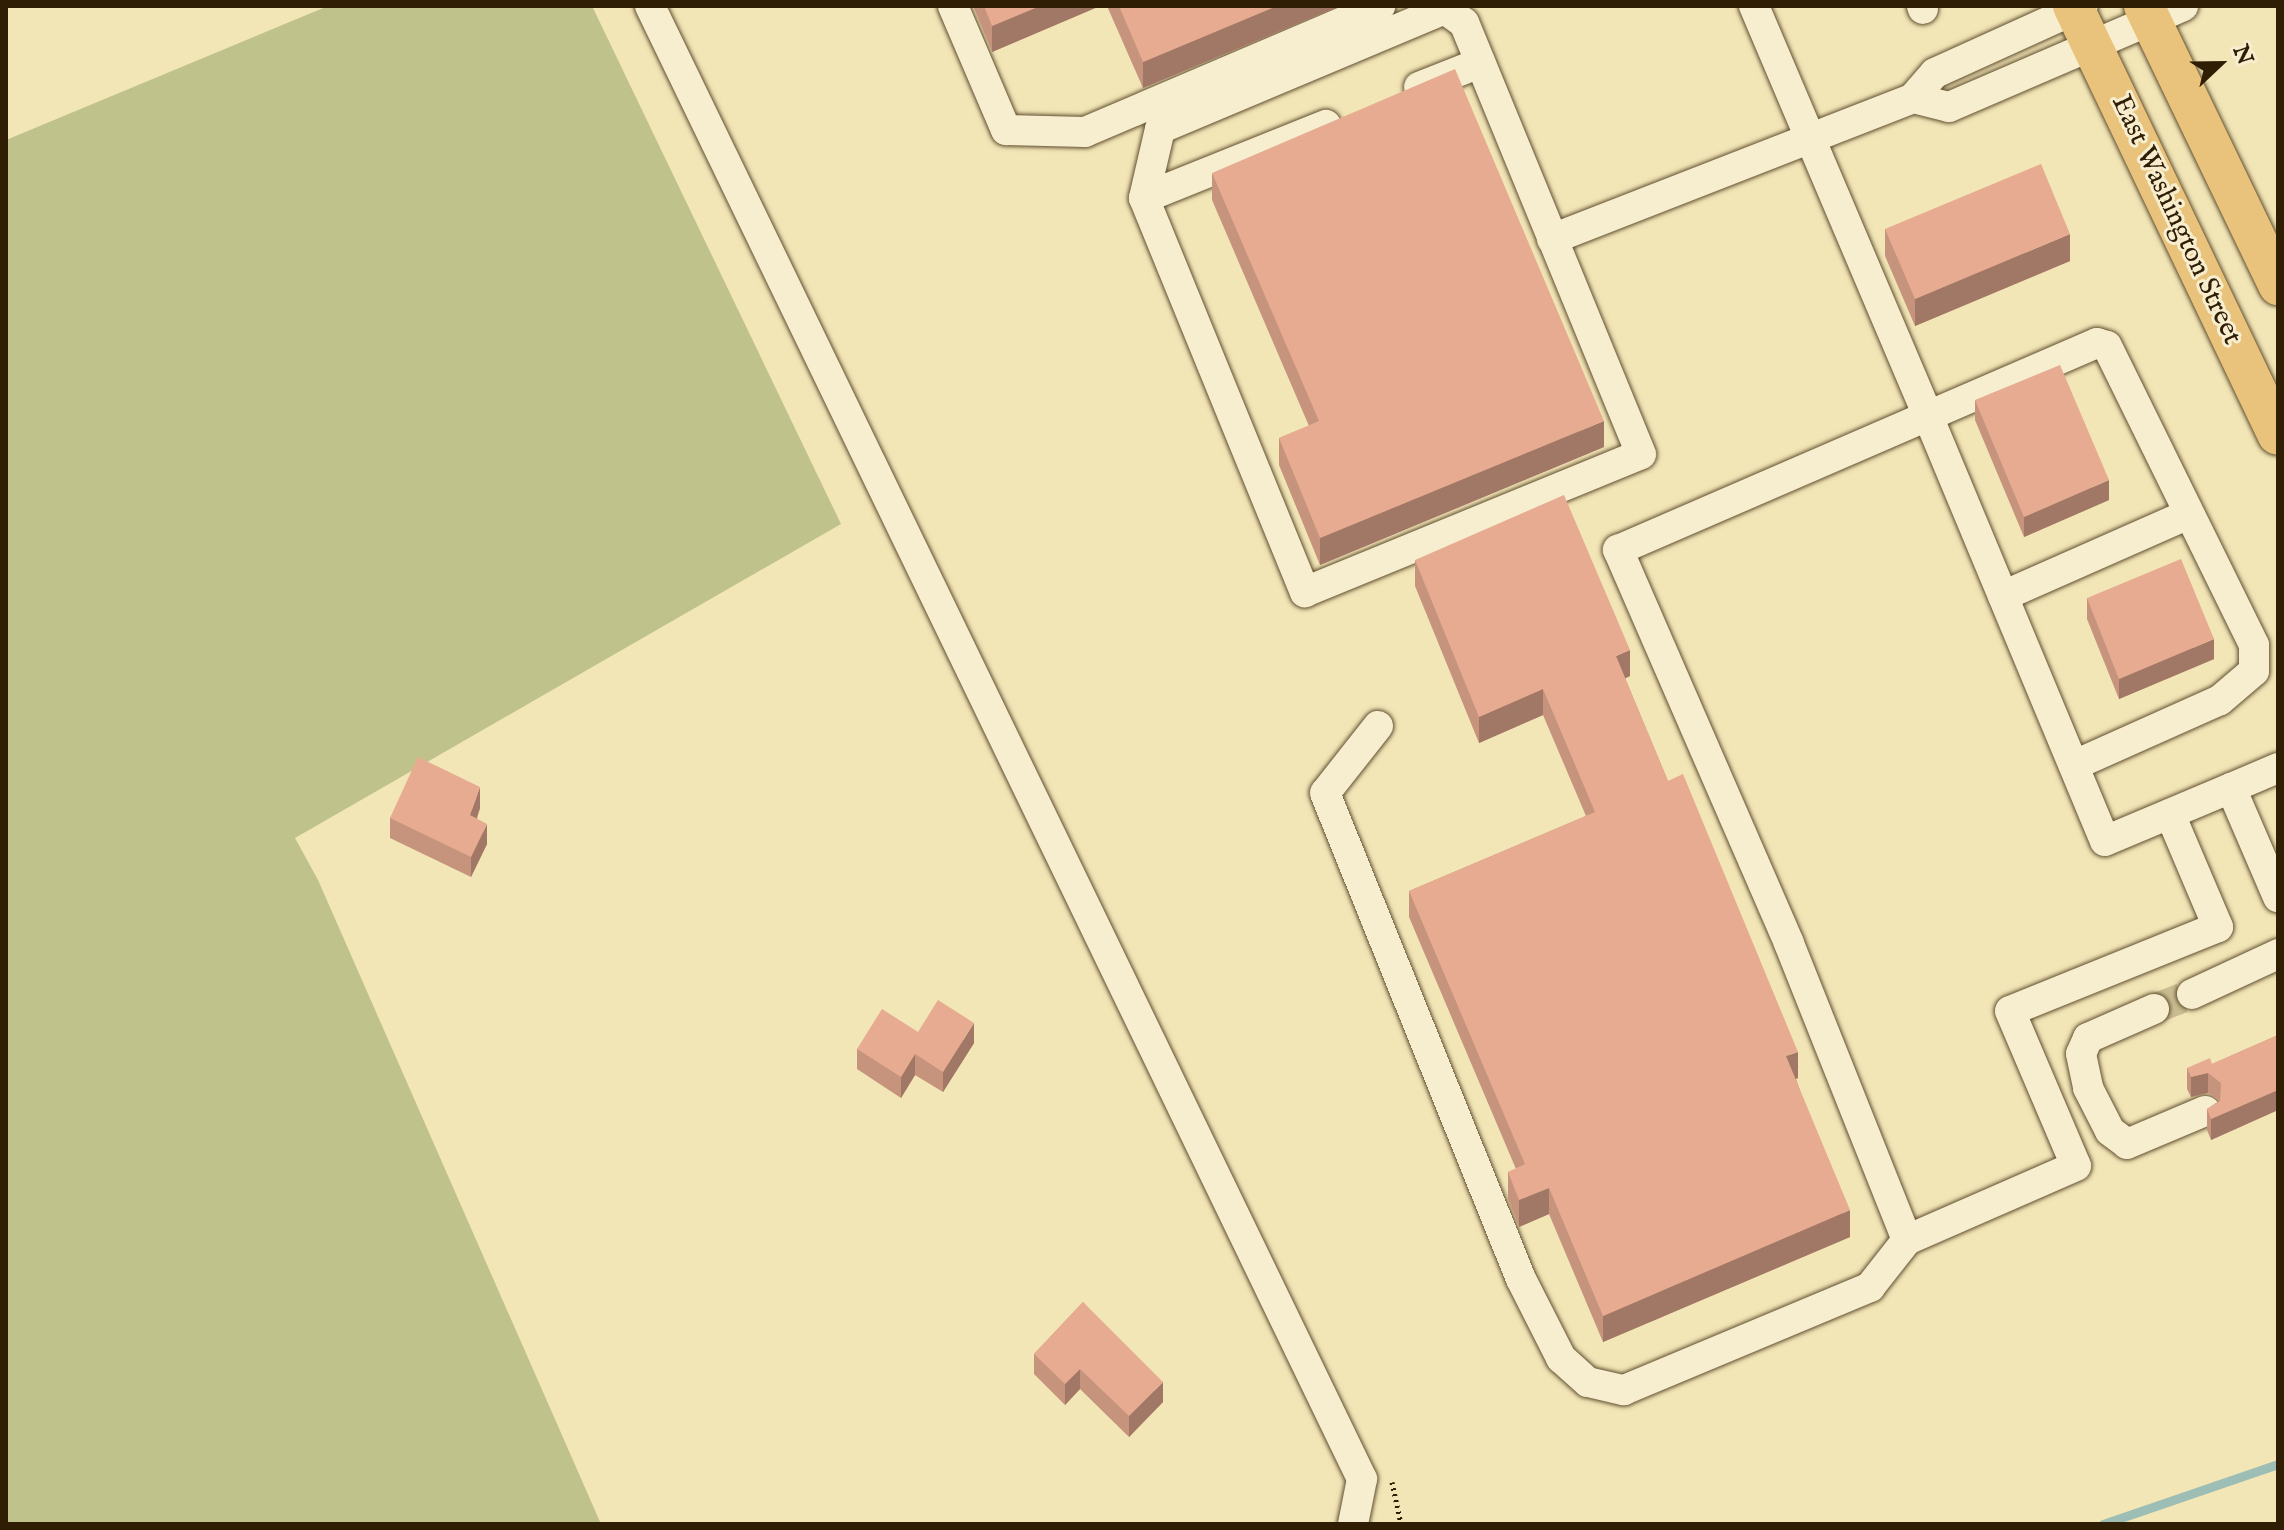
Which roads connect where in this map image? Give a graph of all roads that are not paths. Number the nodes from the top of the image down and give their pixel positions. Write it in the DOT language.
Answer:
graph roads {
  1 [pos="650,6"];
  2 [pos="953,6"];
  3 [pos="1380,6"];
  4 [pos="1754,6"];
  5 [pos="2077,8"];
  6 [pos="2160,11"];
  7 [pos="2093,47"];
  8 [pos="1480,63"];
  9 [pos="1392,98"];
  10 [pos="1913,98"];
  11 [pos="1349,116"];
  12 [pos="1810,139"];
  13 [pos="1144,198"];
  14 [pos="1552,239"];
  15 [pos="2278,285"];
  16 [pos="1928,416"];
  17 [pos="2278,435"];
  18 [pos="2189,514"];
  19 [pos="2003,596"];
  20 [pos="1378,726"];
  21 [pos="2075,765"];
  22 [pos="2278,768"];
  23 [pos="2231,788"];
  24 [pos="2170,814"];
  25 [pos="2278,897"];
  26 [pos="2278,954"];
  27 [pos="2192,994"];
  28 [pos="2154,1009"];
  29 [pos="2205,1111"];
  30 [pos="1907,1240"];
  31 [pos="1353,1524"];
  1 -- 31 [label="street"];
  2 -- 3 [label="street"];
  4 -- 12 [label="street"];
  5 -- 7 [label="main road, East Washington Street"];
  5 -- 10 [label="street"];
  6 -- 7 [label="street"];
  6 -- 15 [label="main road"];
  7 -- 10 [label="street"];
  7 -- 17 [label="main road, East Washington Street"];
  8 -- 9 [label="street"];
  8 -- 13 [label="street"];
  8 -- 14 [label="street"];
  10 -- 12 [label="street"];
  11 -- 13 [label="street"];
  12 -- 14 [label="street"];
  12 -- 16 [label="street"];
  13 -- 14 [label="street"];
  16 -- 18 [label="street"];
  16 -- 19 [label="street"];
  16 -- 30 [label="street"];
  18 -- 19 [label="street"];
  18 -- 21 [label="street"];
  19 -- 21 [label="street"];
  20 -- 30 [label="street"];
  21 -- 24 [label="street"];
  22 -- 23 [label="street"];
  23 -- 24 [label="street"];
  23 -- 25 [label="street"];
  24 -- 30 [label="street"];
  26 -- 27 [label="street"];
  28 -- 29 [label="street"];
}
